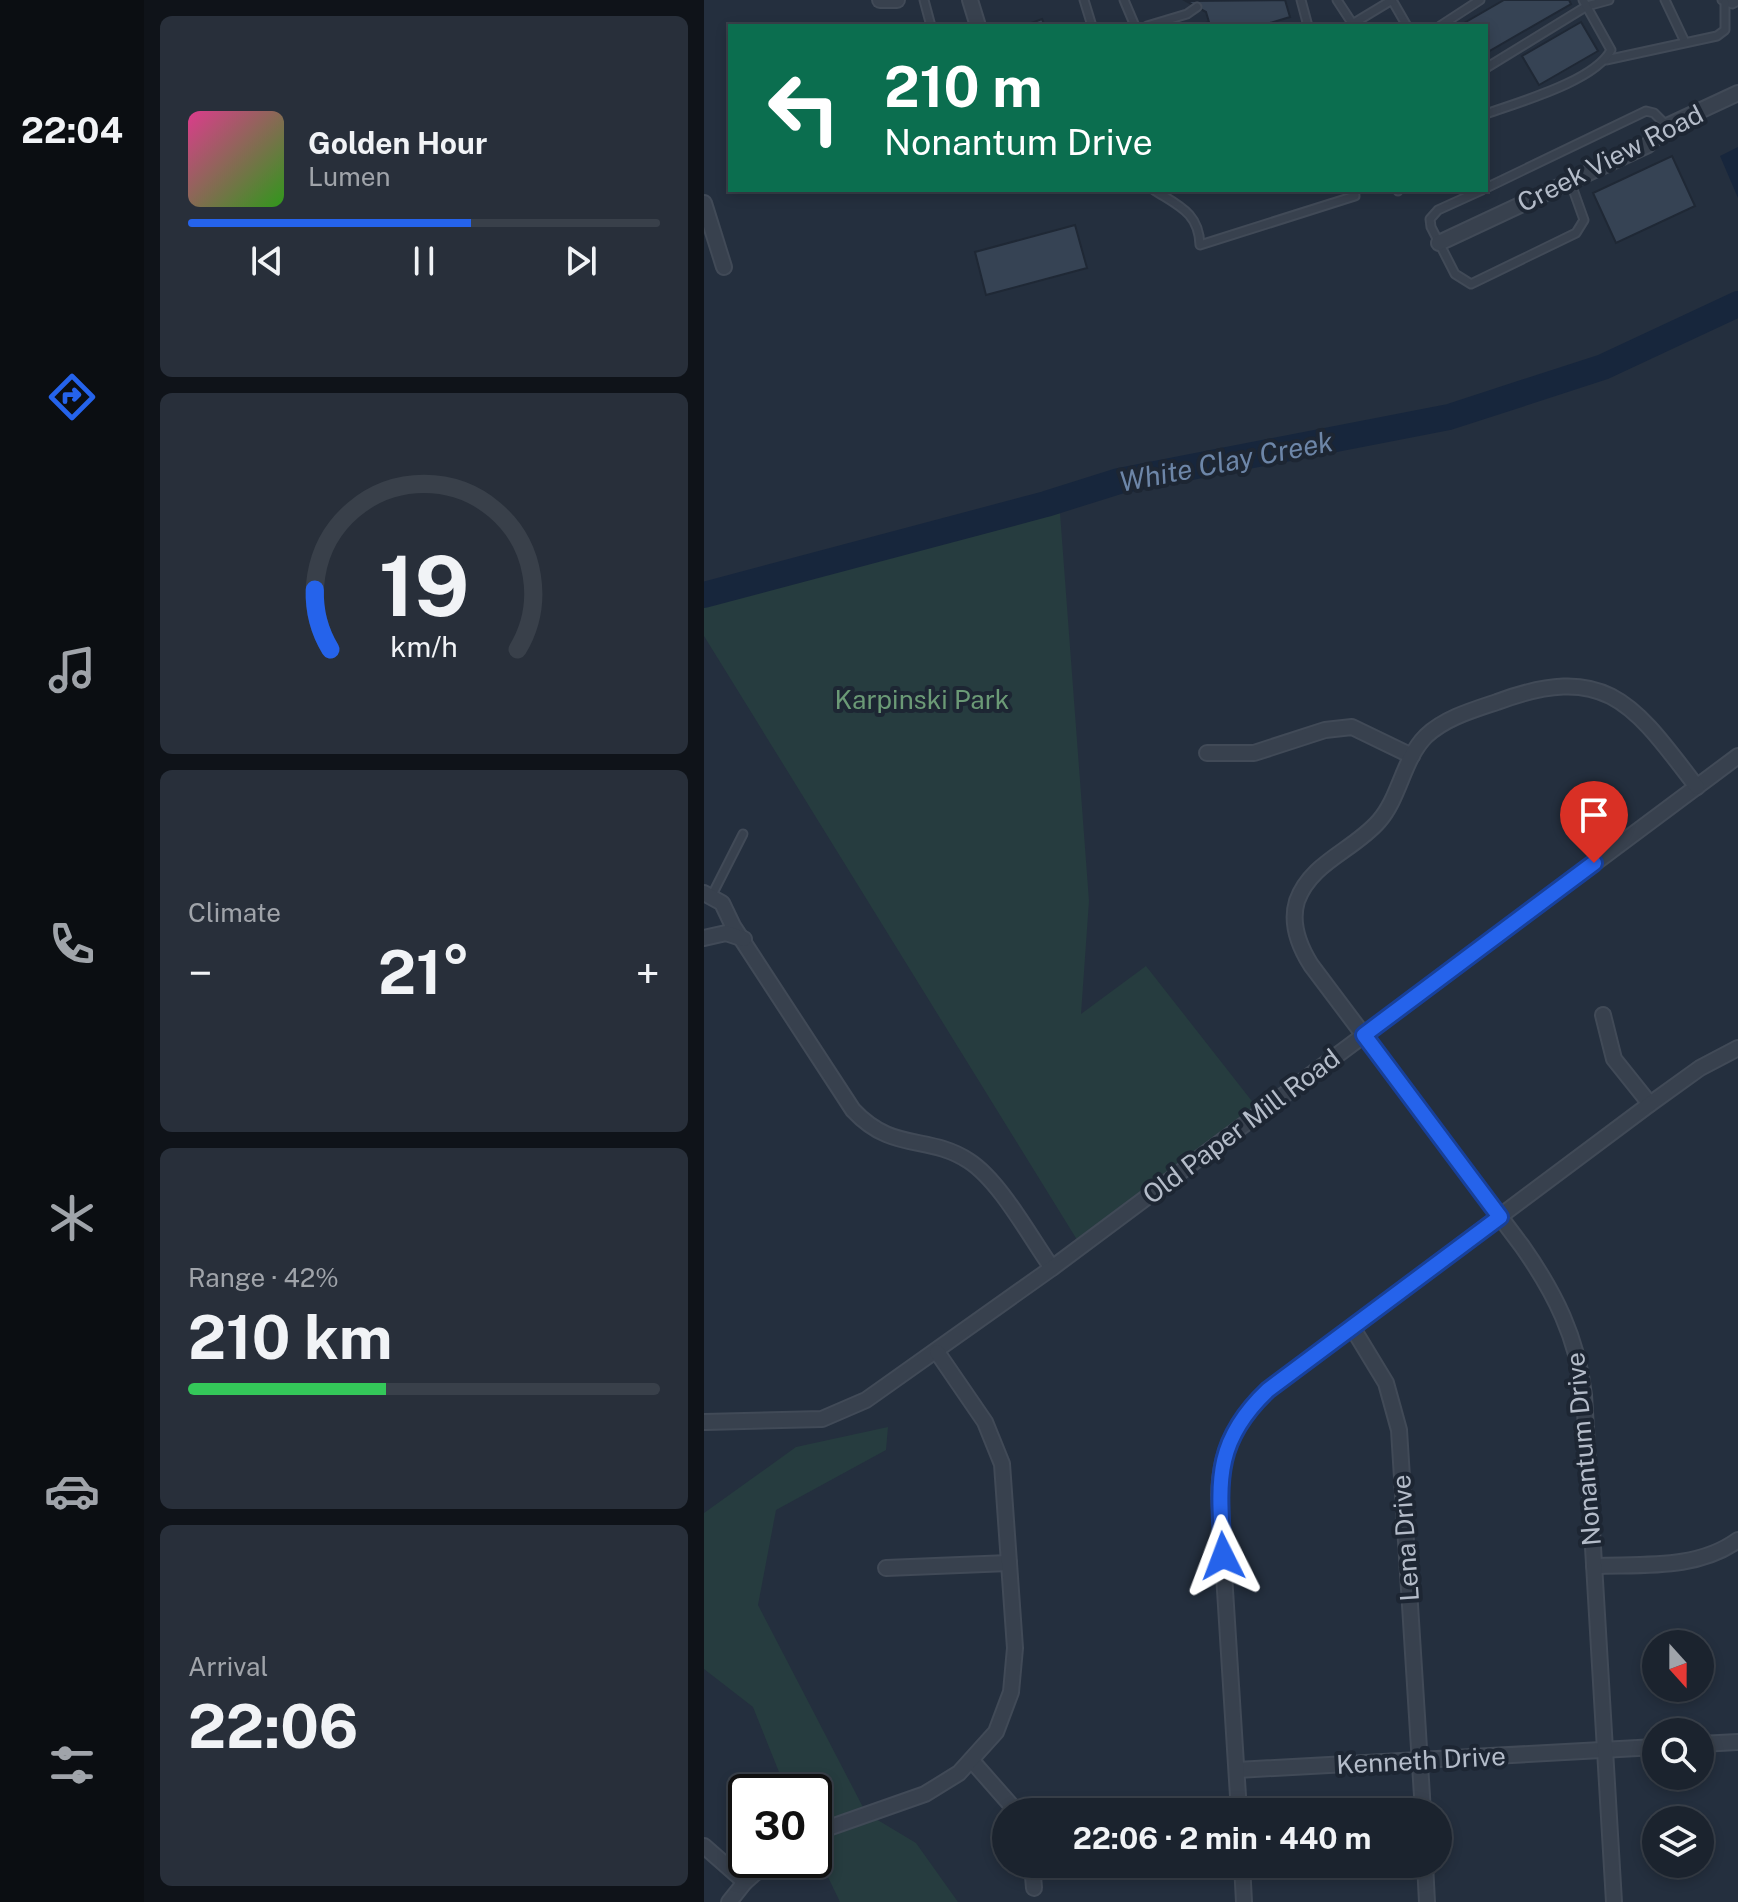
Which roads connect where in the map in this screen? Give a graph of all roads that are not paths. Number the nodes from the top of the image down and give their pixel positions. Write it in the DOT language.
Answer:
graph roads {
  1 [pos="880,0"];
  2 [pos="897,0"];
  3 [pos="924,0"];
  4 [pos="970,0"];
  5 [pos="1084,0"];
  6 [pos="1124,0"];
  7 [pos="1301,0"];
  8 [pos="1337,0"];
  9 [pos="1392,0"];
  10 [pos="1480,0"];
  11 [pos="1609,0"];
  12 [pos="1665,0"];
  13 [pos="1738,1"];
  14 [pos="1724,2"];
  15 [pos="1585,3"];
  16 [pos="1197,7"];
  17 [pos="930,24"];
  18 [pos="977,24"];
  19 [pos="1091,24"];
  20 [pos="1134,24"];
  21 [pos="1154,24"];
  22 [pos="1307,24"];
  23 [pos="1354,24"];
  24 [pos="1406,24"];
  25 [pos="1443,24"];
  26 [pos="1685,42"];
  27 [pos="1606,60"];
  28 [pos="1488,67"];
  29 [pos="1738,93"];
  30 [pos="1488,113"];
  31 [pos="1667,126"];
  32 [pos="1570,181"];
  33 [pos="1488,187"];
  34 [pos="1157,192"];
  35 [pos="1354,192"];
  36 [pos="1477,192"];
  37 [pos="704,203"];
  38 [pos="1439,243"];
  39 [pos="724,267"];
  40 [pos="1207,753"];
  41 [pos="1412,756"];
  42 [pos="1738,756"];
  43 [pos="1697,787"];
  44 [pos="743,834"];
  45 [pos="708,894"];
  46 [pos="704,938"];
  47 [pos="744,939"];
  48 [pos="1603,1015"];
  49 [pos="1364,1035"];
  50 [pos="1738,1048"];
  51 [pos="1650,1104"];
  52 [pos="1500,1217"];
  53 [pos="1052,1268"];
  54 [pos="1352,1327"];
  55 [pos="937,1352"];
  56 [pos="704,1422"];
  57 [pos="1738,1540"];
  58 [pos="1009,1563"];
  59 [pos="1594,1566"];
  60 [pos="886,1568"];
  61 [pos="1738,1742"];
  62 [pos="1714,1743"];
  63 [pos="1642,1748"];
  64 [pos="1605,1750"];
  65 [pos="1420,1760"];
  66 [pos="973,1762"];
  67 [pos="1237,1770"];
  68 [pos="1005,1798"];
  69 [pos="1238,1798"];
  70 [pos="1422,1798"];
  71 [pos="832,1827"];
  72 [pos="704,1846"];
  73 [pos="750,1878"];
  74 [pos="1033,1878"];
  75 [pos="1243,1878"];
  76 [pos="1426,1878"];
  77 [pos="745,1882"];
  78 [pos="1034,1888"];
  79 [pos="729,1902"];
  80 [pos="1244,1902"];
  81 [pos="1427,1902"];
  82 [pos="1614,1902"];
  1 -- 2 [label="street"];
  3 -- 17 [label="lane"];
  4 -- 18 [label="street"];
  5 -- 19 [label="lane"];
  6 -- 20 [label="lane"];
  7 -- 22 [label="lane"];
  8 -- 23 [label="lane"];
  9 -- 23 [label="lane"];
  9 -- 24 [label="lane"];
  10 -- 25 [label="lane"];
  11 -- 15 [label="lane"];
  12 -- 26 [label="lane"];
  13 -- 14 [label="lane"];
  14 -- 26 [label="lane"];
  15 -- 27 [label="lane"];
  15 -- 28 [label="lane"];
  16 -- 21 [label="lane"];
  26 -- 27 [label="lane"];
  27 -- 30 [label="lane"];
  29 -- 31 [label="street, Creek View Road"];
  31 -- 32 [label="street, Creek View Road"];
  31 -- 33 [label="lane"];
  32 -- 38 [label="street, Creek View Road"];
  32 -- 38 [label="lane"];
  34 -- 35 [label="lane"];
  36 -- 38 [label="lane"];
  37 -- 39 [label="street"];
  40 -- 41 [label="street"];
  41 -- 43 [label="street"];
  41 -- 49 [label="street, Nonantum Drive"];
  42 -- 43 [label="street, Old Paper Mill Road"];
  43 -- 49 [label="street, Old Paper Mill Road"];
  44 -- 45 [label="lane"];
  45 -- 47 [label="street"];
  46 -- 47 [label="street"];
  47 -- 53 [label="street"];
  48 -- 51 [label="street"];
  49 -- 52 [label="street, Nonantum Drive"];
  49 -- 53 [label="street, Old Paper Mill Road"];
  50 -- 51 [label="street"];
  51 -- 52 [label="street"];
  52 -- 54 [label="street"];
  52 -- 59 [label="street, Nonantum Drive"];
  53 -- 55 [label="street, Old Paper Mill Road"];
  54 -- 65 [label="street, Lena Drive"];
  54 -- 67 [label="street"];
  55 -- 56 [label="street, Old Paper Mill Road"];
  55 -- 58 [label="street"];
  57 -- 59 [label="street"];
  58 -- 60 [label="street"];
  58 -- 66 [label="street"];
  59 -- 64 [label="street, Nonantum Drive"];
  61 -- 62 [label="street"];
  63 -- 64 [label="street, Kenneth Drive"];
  64 -- 65 [label="street, Kenneth Drive"];
  64 -- 82 [label="street, Nonantum Drive"];
  65 -- 67 [label="street, Kenneth Drive"];
  65 -- 70 [label="street, Lena Drive"];
  66 -- 68 [label="street"];
  66 -- 71 [label="street"];
  67 -- 69 [label="street"];
  72 -- 77 [label="street"];
  73 -- 77 [label="street"];
  74 -- 78 [label="street"];
  75 -- 80 [label="street"];
  76 -- 81 [label="street"];
  77 -- 79 [label="street"];
}
